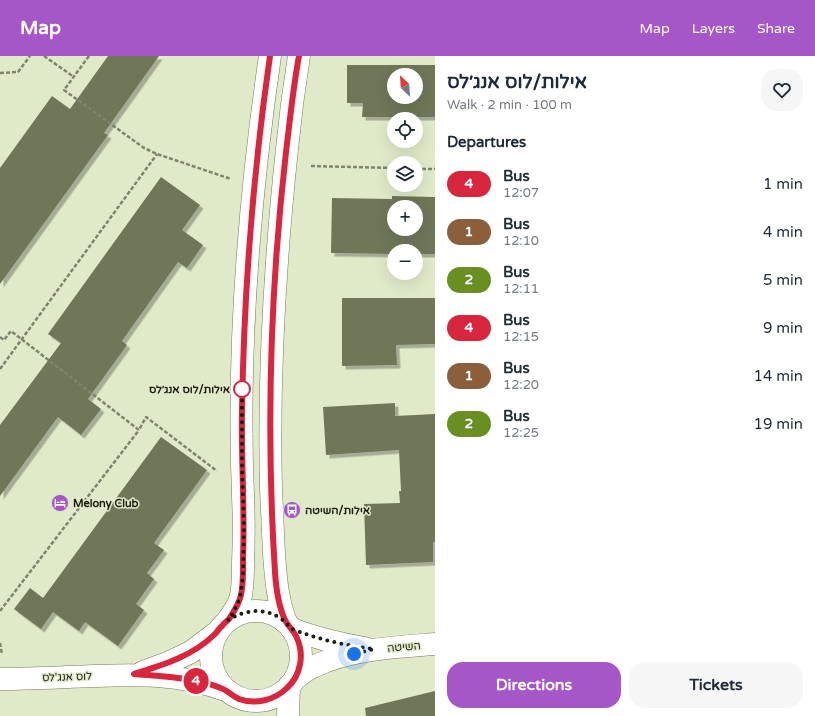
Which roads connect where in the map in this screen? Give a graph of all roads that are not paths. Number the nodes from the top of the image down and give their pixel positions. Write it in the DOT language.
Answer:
graph roads {
  1 [pos="270,56"];
  2 [pos="299,56"];
  3 [pos="222,626"];
  4 [pos="289,626"];
  5 [pos="435,644"];
  6 [pos="374,649"];
  7 [pos="134,674"];
  8 [pos="0,679"];
  9 [pos="292,683"];
  10 [pos="228,693"];
  11 [pos="246,716"];
  12 [pos="288,716"];
  1 -- 3 [label="street"];
  2 -- 4 [label="street"];
  3 -- 4 [label="street"];
  3 -- 7 [label="street, לוס אנג'לס"];
  3 -- 10 [label="street"];
  4 -- 6 [label="street, השיטה"];
  4 -- 9 [label="street"];
  5 -- 6 [label="street, השיטה"];
  6 -- 9 [label="street, השיטה"];
  7 -- 8 [label="street, לוס אנג'לס"];
  7 -- 10 [label="street, לוס אנג'לס"];
  9 -- 10 [label="street"];
  9 -- 12 [label="street"];
  10 -- 11 [label="street"];
}
